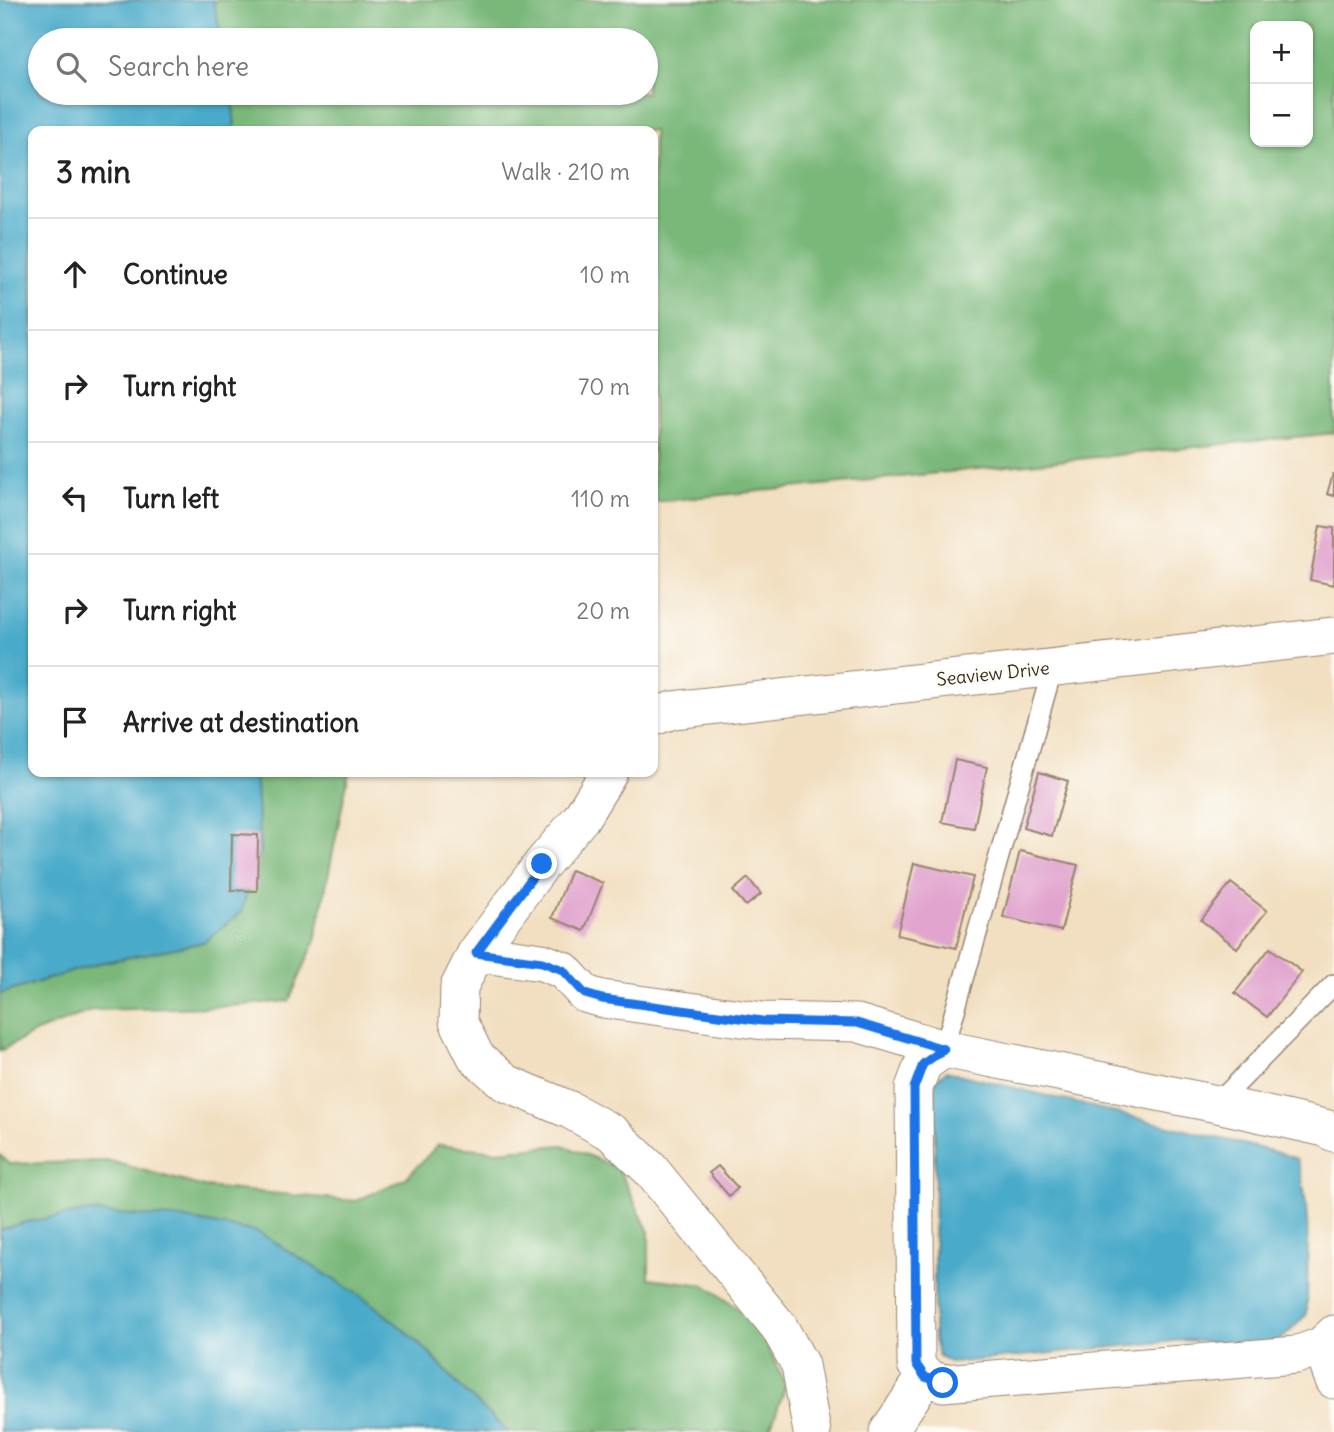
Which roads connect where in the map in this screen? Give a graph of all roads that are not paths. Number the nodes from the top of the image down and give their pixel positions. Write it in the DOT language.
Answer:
graph roads {
  1 [pos="1334,636"];
  2 [pos="1053,667"];
  3 [pos="658,715"];
  4 [pos="606,777"];
  5 [pos="476,953"];
  6 [pos="1334,984"];
  7 [pos="944,1049"];
  8 [pos="1217,1104"];
  9 [pos="1334,1133"];
  10 [pos="1328,1340"];
  11 [pos="925,1377"];
  12 [pos="1334,1380"];
  13 [pos="812,1432"];
  14 [pos="888,1432"];
  1 -- 2 [label="street, Seaview Drive"];
  2 -- 3 [label="street, Seaview Drive"];
  2 -- 7 [label="lane"];
  4 -- 5 [label="street"];
  5 -- 7 [label="street"];
  5 -- 13 [label="street"];
  6 -- 8 [label="lane"];
  7 -- 8 [label="street"];
  7 -- 11 [label="street"];
  8 -- 9 [label="street"];
  10 -- 11 [label="street"];
  10 -- 12 [label="street"];
  11 -- 14 [label="street"];
}
